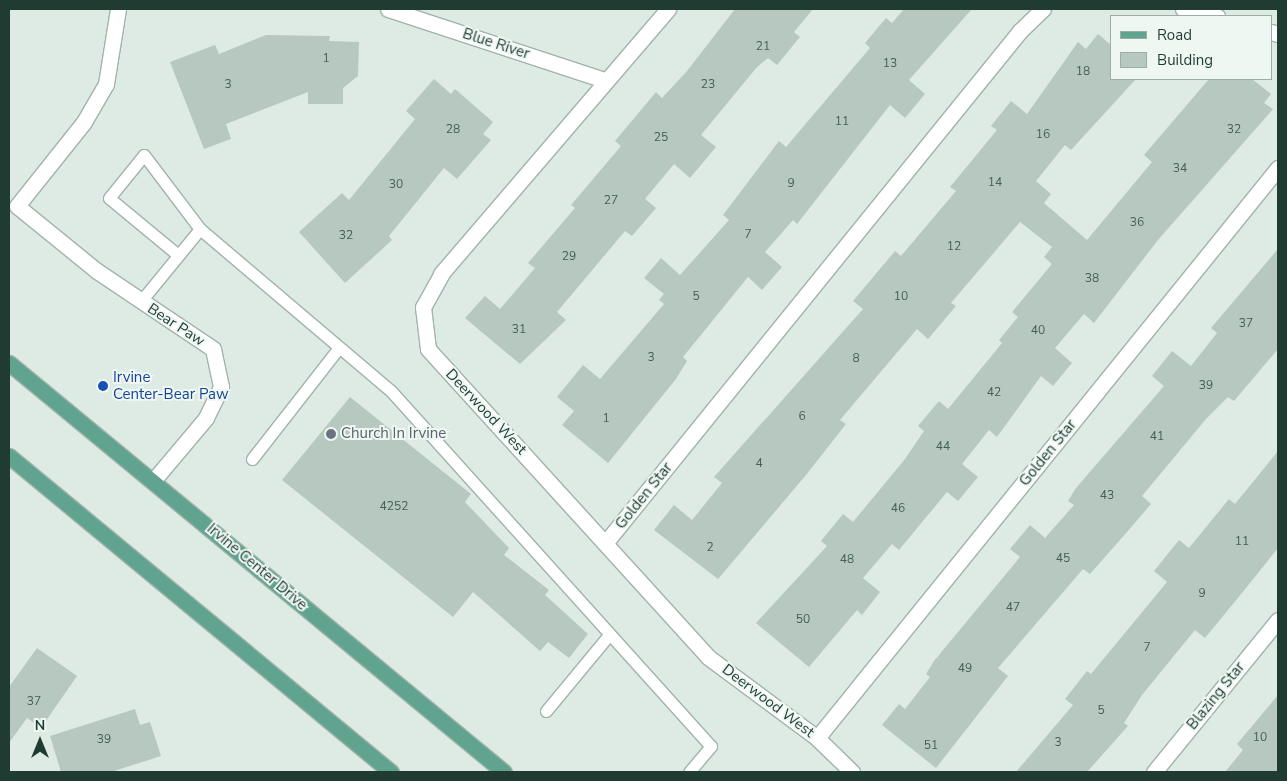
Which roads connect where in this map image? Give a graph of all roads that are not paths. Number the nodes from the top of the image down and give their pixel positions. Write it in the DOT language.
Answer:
graph roads {
  1 [pos="118,9"];
  2 [pos="388,9"];
  3 [pos="668,9"];
  4 [pos="1043,9"];
  5 [pos="1183,9"];
  6 [pos="1212,15"];
  7 [pos="604,80"];
  8 [pos="1278,168"];
  9 [pos="13,203"];
  10 [pos="200,230"];
  11 [pos="178,255"];
  12 [pos="141,301"];
  13 [pos="338,349"];
  14 [pos="9,363"];
  15 [pos="9,456"];
  16 [pos="252,459"];
  17 [pos="153,481"];
  18 [pos="606,542"];
  19 [pos="1278,620"];
  20 [pos="608,636"];
  21 [pos="546,711"];
  22 [pos="817,738"];
  23 [pos="391,772"];
  24 [pos="504,772"];
  25 [pos="689,772"];
  26 [pos="852,772"];
  27 [pos="1154,772"];
  1 -- 9 [label="street, Bear Paw"];
  2 -- 7 [label="street, Blue River"];
  3 -- 7 [label="street, Deerwood West"];
  4 -- 18 [label="street, Golden Star"];
  5 -- 6 [label="street"];
  7 -- 18 [label="street, Deerwood West"];
  8 -- 22 [label="street, Golden Star"];
  9 -- 12 [label="street, Bear Paw"];
  10 -- 11 [label="lane"];
  10 -- 11 [label="lane"];
  10 -- 13 [label="lane"];
  11 -- 12 [label="lane"];
  12 -- 17 [label="street, Bear Paw"];
  13 -- 16 [label="lane"];
  13 -- 20 [label="lane"];
  14 -- 17 [label="main road, Irvine Center Drive"];
  15 -- 23 [label="main road"];
  17 -- 24 [label="main road, Irvine Center Drive"];
  18 -- 22 [label="street, Deerwood West"];
  19 -- 27 [label="street, Blazing Star"];
  20 -- 21 [label="lane"];
  20 -- 25 [label="lane"];
  22 -- 26 [label="street, Deerwood West"];
}
